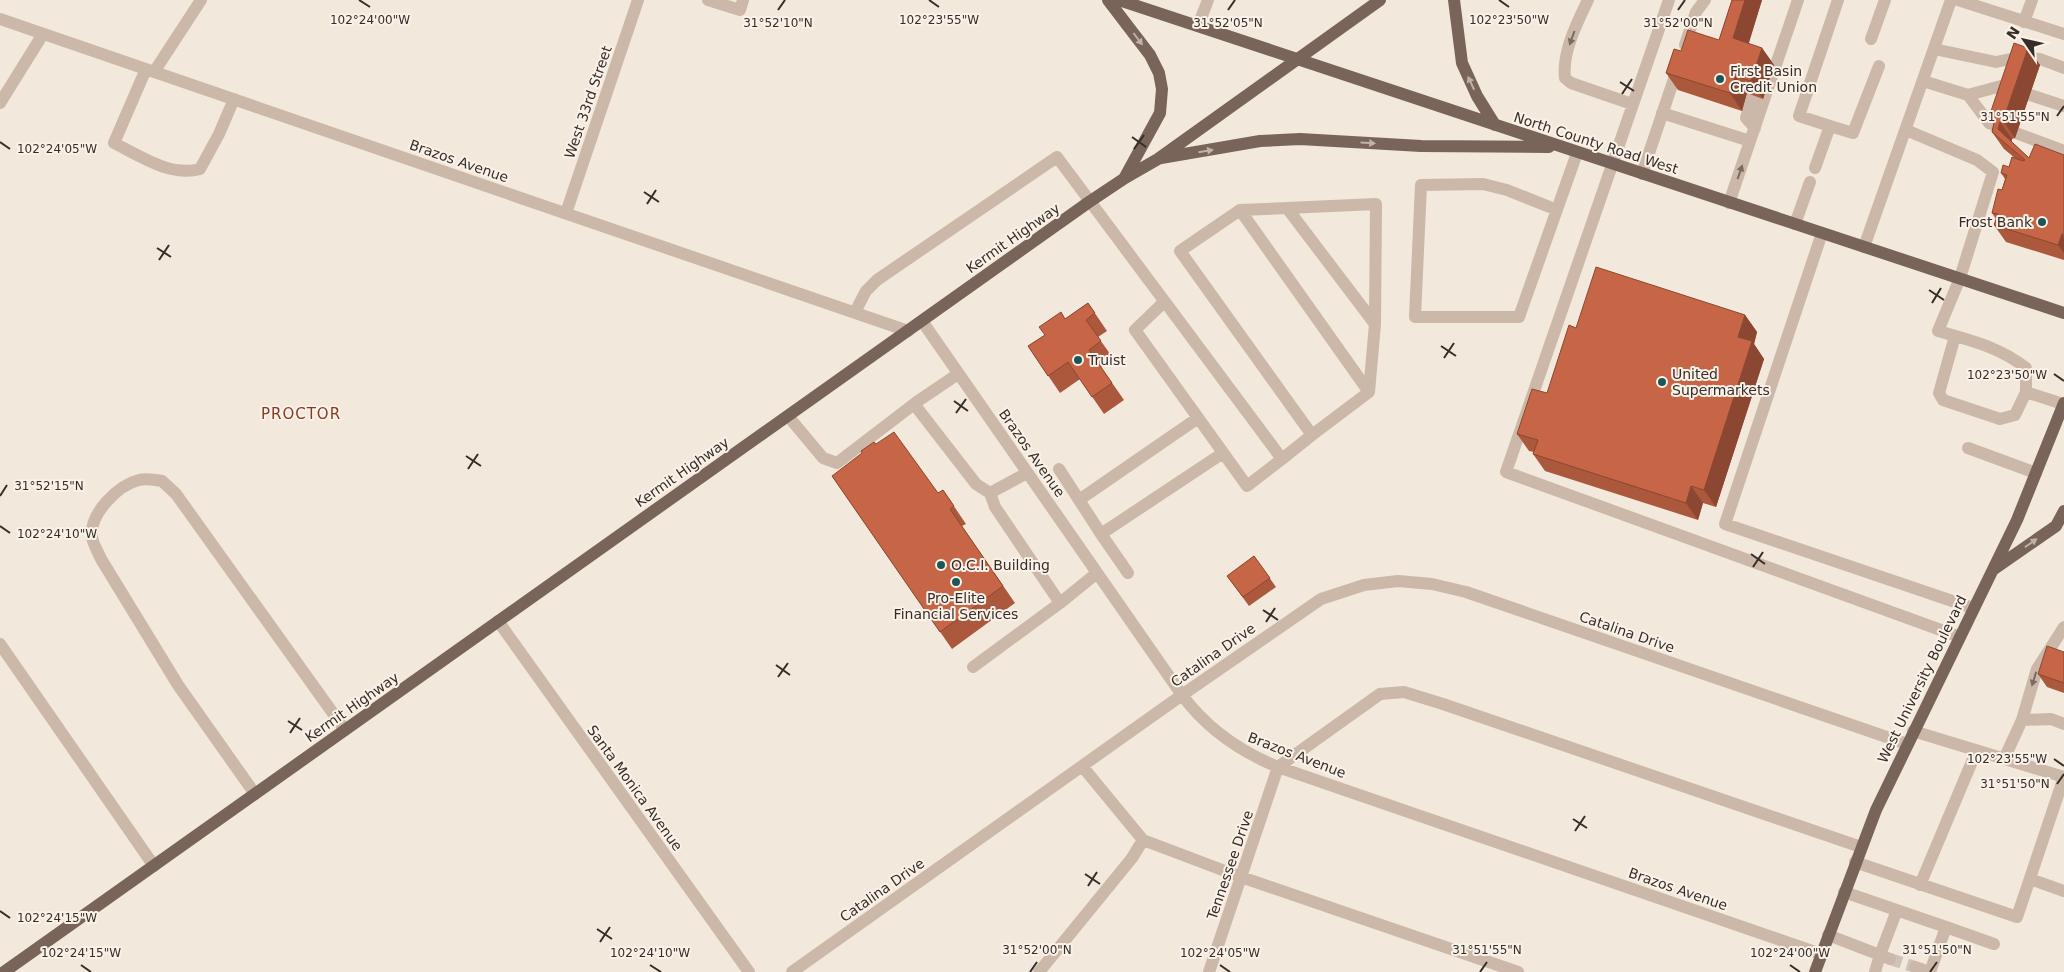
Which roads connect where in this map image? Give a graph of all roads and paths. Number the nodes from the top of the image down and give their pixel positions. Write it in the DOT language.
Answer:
graph roads {
  1 [pos="201,0"];
  2 [pos="638,0"];
  3 [pos="708,0"];
  4 [pos="743,0"];
  5 [pos="1108,0"];
  6 [pos="1119,0"];
  7 [pos="1208,0"];
  8 [pos="1380,0"];
  9 [pos="1454,0"];
  10 [pos="1588,0"];
  11 [pos="1669,0"];
  12 [pos="1705,0"];
  13 [pos="1798,0"];
  14 [pos="1838,0"];
  15 [pos="1885,0"];
  16 [pos="1951,0"];
  17 [pos="1958,0"];
  18 [pos="2032,0"];
  19 [pos="0,19"];
  20 [pos="2024,22"];
  21 [pos="1198,26"];
  22 [pos="43,34"];
  23 [pos="2064,34"];
  24 [pos="1871,39"];
  25 [pos="1934,49"];
  26 [pos="1780,53"];
  27 [pos="1296,59"];
  28 [pos="1764,62"];
  29 [pos="1878,66"];
  30 [pos="2064,68"];
  31 [pos="150,70"];
  32 [pos="1923,80"];
  33 [pos="2016,90"];
  34 [pos="1753,95"];
  35 [pos="1968,95"];
  36 [pos="2030,95"];
  37 [pos="234,99"];
  38 [pos="0,103"];
  39 [pos="1632,104"];
  40 [pos="2064,106"];
  41 [pos="1662,113"];
  42 [pos="1495,126"];
  43 [pos="1830,126"];
  44 [pos="1755,128"];
  45 [pos="2003,128"];
  46 [pos="1906,130"];
  47 [pos="2016,133"];
  48 [pos="1750,141"];
  49 [pos="1560,147"];
  50 [pos="2064,151"];
  51 [pos="1577,153"];
  52 [pos="1158,159"];
  53 [pos="1612,164"];
  54 [pos="1815,168"];
  55 [pos="1642,174"];
  56 [pos="1125,178"];
  57 [pos="1810,182"];
  58 [pos="1089,202"];
  59 [pos="1729,203"];
  60 [pos="1286,208"];
  61 [pos="1240,210"];
  62 [pos="1557,210"];
  63 [pos="566,213"];
  64 [pos="1795,224"];
  65 [pos="1822,233"];
  66 [pos="1864,247"];
  67 [pos="1960,278"];
  68 [pos="1164,302"];
  69 [pos="854,312"];
  70 [pos="2064,313"];
  71 [pos="922,321"];
  72 [pos="1375,324"];
  73 [pos="908,331"];
  74 [pos="1955,336"];
  75 [pos="958,374"];
  76 [pos="1369,392"];
  77 [pos="2026,392"];
  78 [pos="914,404"];
  79 [pos="2064,404"];
  80 [pos="788,416"];
  81 [pos="1198,418"];
  82 [pos="1312,435"];
  83 [pos="1968,448"];
  84 [pos="1224,453"];
  85 [pos="1282,459"];
  86 [pos="1058,469"];
  87 [pos="1027,472"];
  88 [pos="2036,473"];
  89 [pos="990,493"];
  90 [pos="1079,500"];
  91 [pos="2064,511"];
  92 [pos="2060,528"];
  93 [pos="1101,534"];
  94 [pos="1992,571"];
  95 [pos="1097,573"];
  96 [pos="1128,573"];
  97 [pos="1060,603"];
  98 [pos="1973,608"];
  99 [pos="498,621"];
  100 [pos="2062,634"];
  101 [pos="1960,637"];
  102 [pos="0,644"];
  103 [pos="2049,648"];
  104 [pos="2064,652"];
  105 [pos="973,667"];
  106 [pos="1182,695"];
  107 [pos="2022,720"];
  108 [pos="2064,724"];
  109 [pos="345,730"];
  110 [pos="1913,731"];
  111 [pos="1907,744"];
  112 [pos="1976,752"];
  113 [pos="2004,759"];
  114 [pos="1082,766"];
  115 [pos="1278,767"];
  116 [pos="254,794"];
  117 [pos="1144,840"];
  118 [pos="1861,847"];
  119 [pos="1855,862"];
  120 [pos="154,866"];
  121 [pos="1241,876"];
  122 [pos="2030,879"];
  123 [pos="1920,886"];
  124 [pos="2064,891"];
  125 [pos="1844,892"];
  126 [pos="1897,910"];
  127 [pos="1946,927"];
  128 [pos="1828,935"];
  129 [pos="1994,944"];
  130 [pos="1821,954"];
  131 [pos="1885,957"];
  132 [pos="1914,967"];
  133 [pos="4,972"];
  134 [pos="749,972"];
  135 [pos="792,972"];
  136 [pos="1040,972"];
  137 [pos="1209,972"];
  138 [pos="1518,972"];
  139 [pos="1815,972"];
  140 [pos="1875,972"];
  141 [pos="1930,972"];
  1 -- 31 [label="street"];
  2 -- 63 [label="street, West 33rd Street"];
  3 -- 4 [label="street"];
  5 -- 56 [label="main road, one-way"];
  6 -- 21 [label="main road, North County Road West"];
  7 -- 21 [label="street"];
  8 -- 27 [label="main road, Kermit Highway"];
  42 -- 9 [label="main road, one-way"];
  10 -- 39 [label="street, one-way"];
  11 -- 39 [label="street"];
  12 -- 41 [label="street"];
  13 -- 26 [label="street"];
  14 -- 43 [label="street"];
  15 -- 24 [label="street"];
  16 -- 25 [label="street"];
  17 -- 20 [label="street"];
  18 -- 20 [label="street"];
  19 -- 22 [label="street, Brazos Avenue"];
  20 -- 23 [label="street"];
  21 -- 27 [label="main road, North County Road West"];
  22 -- 31 [label="street, Brazos Avenue"];
  22 -- 38 [label="street"];
  25 -- 30 [label="street"];
  25 -- 32 [label="street"];
  26 -- 28 [label="street"];
  26 -- 44 [label="street"];
  27 -- 42 [label="main road, North County Road West"];
  27 -- 52 [label="main road, Kermit Highway"];
  29 -- 43 [label="street"];
  31 -- 37 [label="street, Brazos Avenue"];
  31 -- 37 [label="street"];
  32 -- 35 [label="street"];
  32 -- 46 [label="street"];
  33 -- 35 [label="street"];
  34 -- 44 [label="street"];
  35 -- 45 [label="street"];
  36 -- 40 [label="street"];
  37 -- 63 [label="street, Brazos Avenue"];
  39 -- 53 [label="street"];
  41 -- 48 [label="street"];
  41 -- 55 [label="street"];
  42 -- 49 [label="main road, North County Road West"];
  43 -- 54 [label="street"];
  44 -- 48 [label="street"];
  46 -- 66 [label="street"];
  46 -- 67 [label="street"];
  47 -- 50 [label="street"];
  59 -- 48 [label="street, one-way"];
  49 -- 51 [label="main road, North County Road West"];
  52 -- 49 [label="main road, one-way"];
  51 -- 53 [label="main road, North County Road West"];
  51 -- 62 [label="street"];
  52 -- 56 [label="main road, Kermit Highway"];
  53 -- 55 [label="main road, North County Road West"];
  53 -- 101 [label="street"];
  55 -- 59 [label="main road, North County Road West"];
  56 -- 58 [label="main road, Kermit Highway"];
  57 -- 64 [label="street"];
  58 -- 68 [label="street"];
  58 -- 69 [label="street"];
  58 -- 71 [label="main road, Kermit Highway"];
  59 -- 64 [label="main road, North County Road West"];
  60 -- 61 [label="street"];
  60 -- 72 [label="street"];
  60 -- 72 [label="street"];
  61 -- 76 [label="street"];
  61 -- 82 [label="street"];
  62 -- 62 [label="street"];
  63 -- 69 [label="street, Brazos Avenue"];
  64 -- 65 [label="main road, North County Road West"];
  65 -- 66 [label="main road, North County Road West"];
  65 -- 98 [label="street"];
  66 -- 67 [label="main road, North County Road West"];
  67 -- 70 [label="main road, North County Road West"];
  67 -- 74 [label="street"];
  68 -- 81 [label="street"];
  68 -- 85 [label="street"];
  69 -- 73 [label="street, Brazos Avenue"];
  71 -- 73 [label="main road, Kermit Highway"];
  71 -- 75 [label="street, Brazos Avenue"];
  72 -- 76 [label="street"];
  73 -- 80 [label="main road, Kermit Highway"];
  74 -- 77 [label="street"];
  74 -- 77 [label="street"];
  75 -- 78 [label="street"];
  75 -- 87 [label="street, Brazos Avenue"];
  76 -- 82 [label="street"];
  77 -- 79 [label="street"];
  78 -- 80 [label="street"];
  78 -- 89 [label="street"];
  79 -- 88 [label="main road, West University Boulevard"];
  80 -- 99 [label="main road, Kermit Highway"];
  81 -- 84 [label="street"];
  81 -- 90 [label="street"];
  82 -- 85 [label="street"];
  83 -- 88 [label="street"];
  84 -- 85 [label="street"];
  84 -- 93 [label="street"];
  86 -- 90 [label="street"];
  87 -- 89 [label="street"];
  87 -- 95 [label="street, Brazos Avenue"];
  88 -- 94 [label="main road, West University Boulevard"];
  89 -- 97 [label="street"];
  90 -- 93 [label="street"];
  91 -- 92 [label="main road"];
  94 -- 92 [label="main road, one-way"];
  93 -- 96 [label="street"];
  94 -- 98 [label="main road, West University Boulevard"];
  95 -- 97 [label="street"];
  95 -- 106 [label="street, Brazos Avenue"];
  97 -- 105 [label="street"];
  98 -- 101 [label="main road, West University Boulevard"];
  99 -- 109 [label="main road, Kermit Highway"];
  99 -- 134 [label="street, Santa Monica Avenue"];
  100 -- 103 [label="street"];
  101 -- 110 [label="main road, West University Boulevard"];
  102 -- 120 [label="street"];
  103 -- 104 [label="street"];
  103 -- 107 [label="street, one-way"];
  106 -- 111 [label="street, Catalina Drive"];
  106 -- 114 [label="street, Catalina Drive"];
  106 -- 115 [label="street, Brazos Avenue"];
  107 -- 108 [label="street"];
  107 -- 113 [label="street"];
  109 -- 116 [label="main road, Kermit Highway"];
  109 -- 116 [label="street"];
  110 -- 111 [label="main road, West University Boulevard"];
  110 -- 112 [label="street"];
  111 -- 118 [label="main road, West University Boulevard"];
  112 -- 113 [label="street"];
  112 -- 123 [label="street"];
  113 -- 122 [label="street"];
  114 -- 117 [label="street"];
  114 -- 135 [label="street, Catalina Drive"];
  115 -- 118 [label="street"];
  115 -- 121 [label="street, Tennessee Drive"];
  115 -- 130 [label="street, Brazos Avenue"];
  116 -- 120 [label="main road, Kermit Highway"];
  117 -- 121 [label="street"];
  117 -- 136 [label="street"];
  118 -- 119 [label="main road, West University Boulevard"];
  119 -- 123 [label="street"];
  119 -- 125 [label="main road, West University Boulevard"];
  120 -- 133 [label="main road, Kermit Highway"];
  121 -- 137 [label="street, Tennessee Drive"];
  121 -- 138 [label="street"];
  122 -- 123 [label="street"];
  122 -- 124 [label="street"];
  125 -- 126 [label="street"];
  125 -- 128 [label="main road, West University Boulevard"];
  126 -- 127 [label="street"];
  126 -- 131 [label="street"];
  127 -- 129 [label="street"];
  127 -- 141 [label="street"];
  128 -- 130 [label="main road, West University Boulevard"];
  128 -- 131 [label="street"];
  130 -- 139 [label="main road, West University Boulevard"];
  131 -- 140 [label="street"];
  132 -- 141 [label="street"];
}
